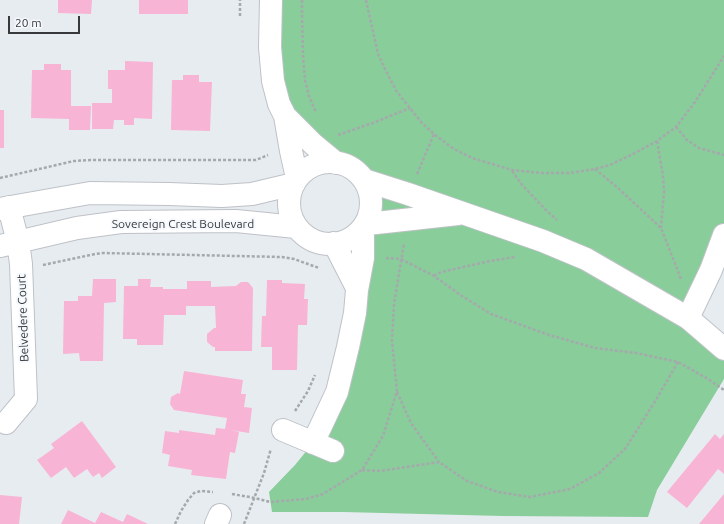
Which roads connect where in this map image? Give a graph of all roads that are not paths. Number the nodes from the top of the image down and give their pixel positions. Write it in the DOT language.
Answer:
graph roads {
  1 [pos="271,0"];
  2 [pos="285,116"];
  3 [pos="336,163"];
  4 [pos="364,180"];
  5 [pos="295,181"];
  6 [pos="5,208"];
  7 [pos="463,213"];
  8 [pos="296,227"];
  9 [pos="365,227"];
  10 [pos="724,235"];
  11 [pos="334,243"];
  12 [pos="9,244"];
  13 [pos="357,288"];
  14 [pos="688,318"];
  15 [pos="724,349"];
  16 [pos="6,423"];
  17 [pos="283,430"];
  18 [pos="313,443"];
  19 [pos="333,451"];
  1 -- 2 [label="street"];
  2 -- 3 [label="street"];
  2 -- 5 [label="street"];
  3 -- 4 [label="street"];
  3 -- 5 [label="street"];
  4 -- 7 [label="street"];
  4 -- 9 [label="street"];
  5 -- 6 [label="street"];
  5 -- 8 [label="street"];
  6 -- 12 [label="street, Belvedere Court"];
  7 -- 9 [label="street"];
  7 -- 14 [label="street"];
  8 -- 11 [label="street"];
  8 -- 12 [label="street, Sovereign Crest Boulevard"];
  9 -- 11 [label="street"];
  9 -- 13 [label="street"];
  10 -- 14 [label="street"];
  11 -- 13 [label="street"];
  12 -- 16 [label="street, Belvedere Court"];
  13 -- 18 [label="street"];
  14 -- 15 [label="street"];
  17 -- 18 [label="street"];
  18 -- 19 [label="street"];
}
